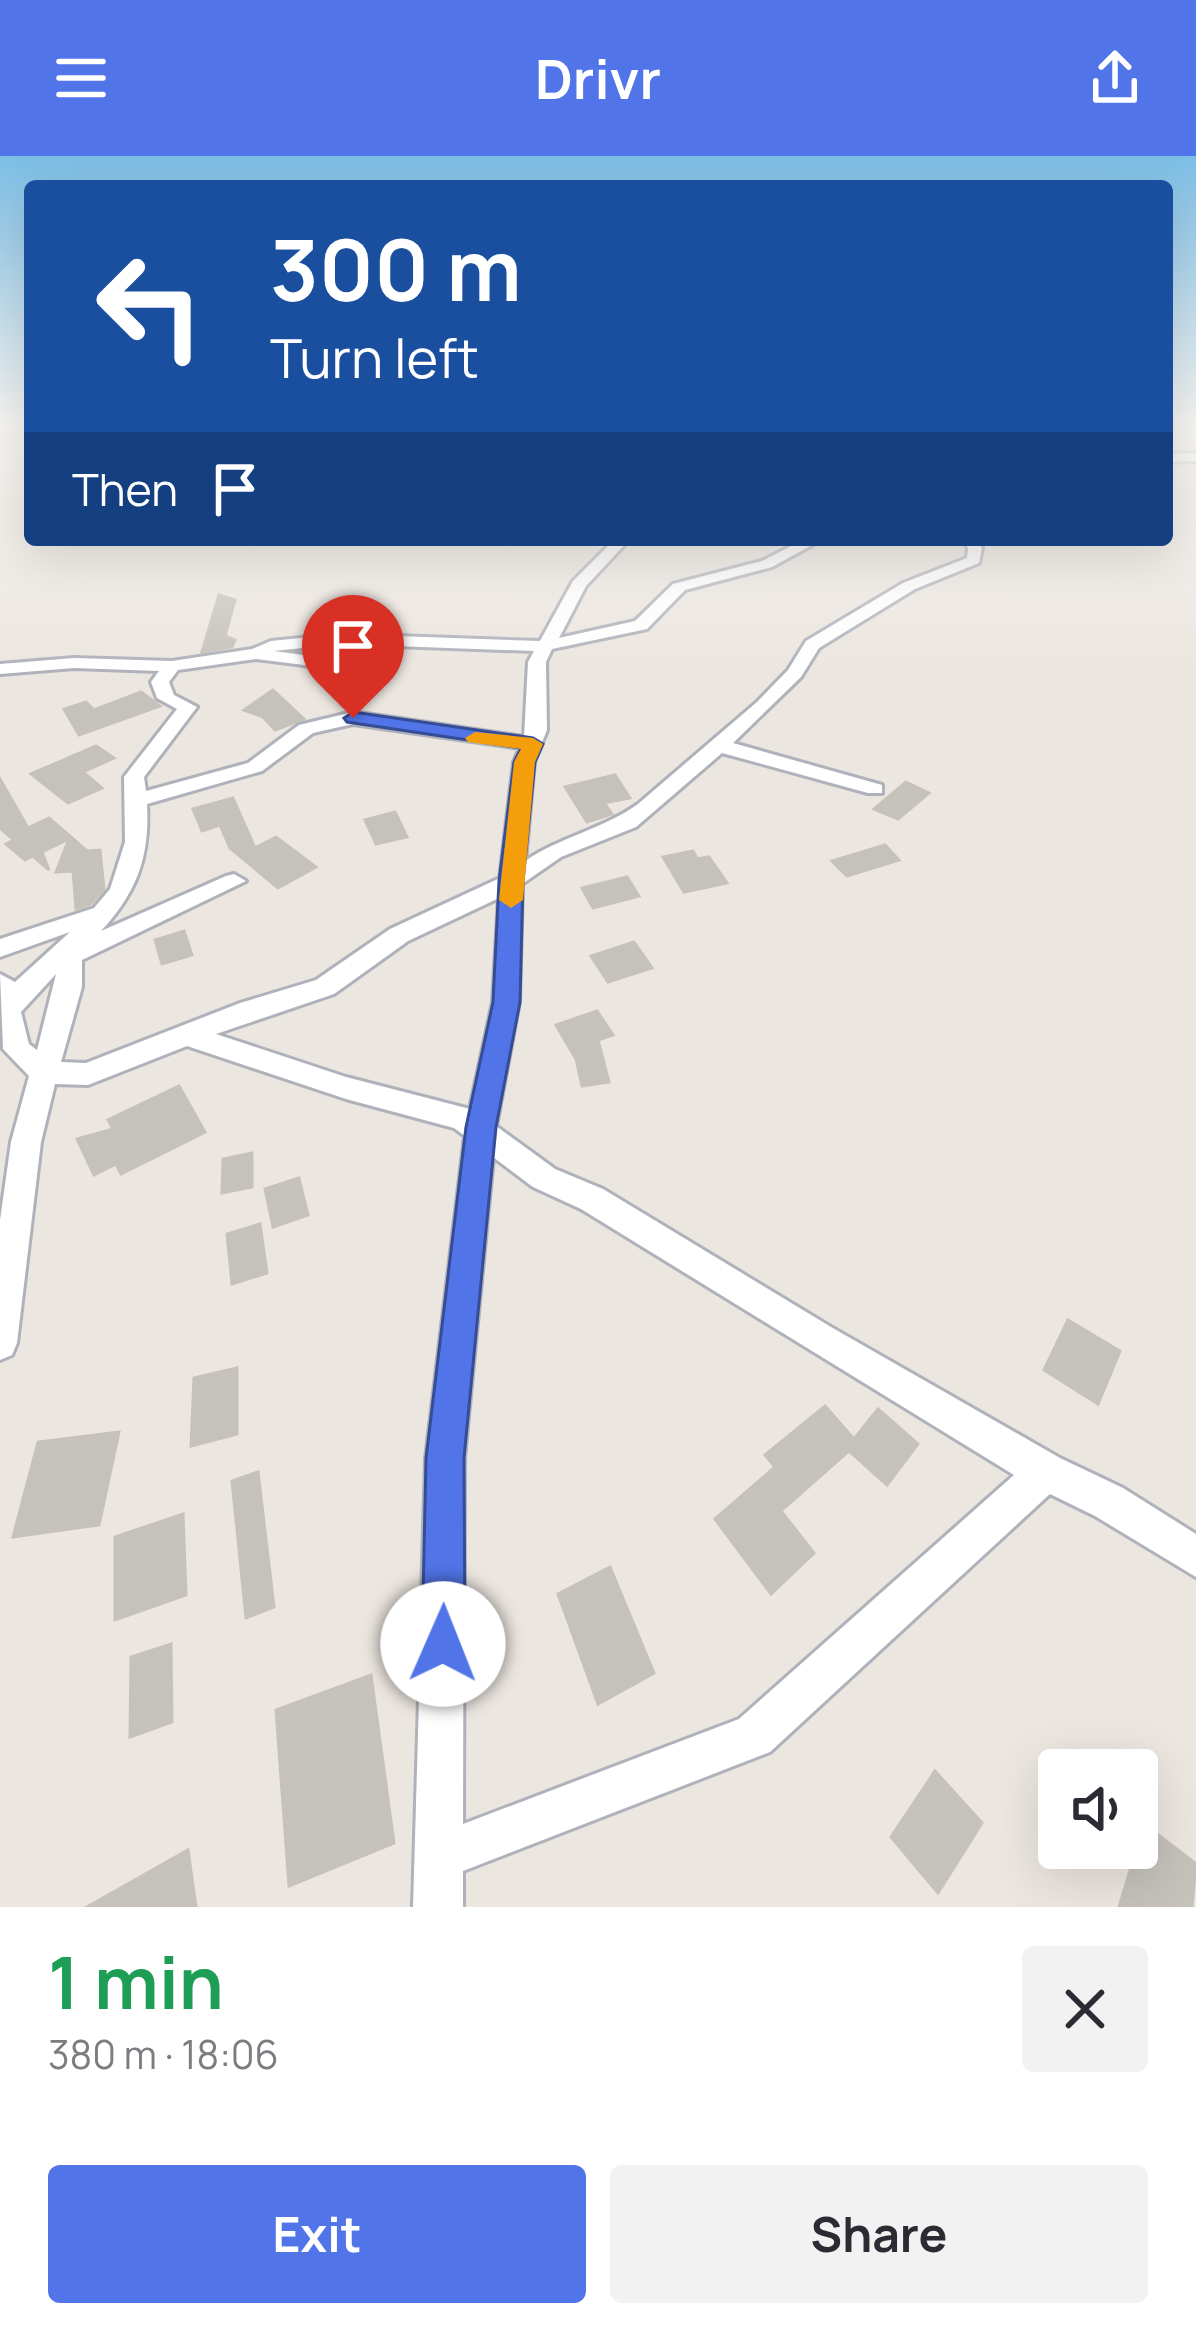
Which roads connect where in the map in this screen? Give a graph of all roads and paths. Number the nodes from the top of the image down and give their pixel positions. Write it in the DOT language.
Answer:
graph roads {
  1 [pos="616,546"];
  2 [pos="802,546"];
  3 [pos="974,546"];
  4 [pos="544,646"];
  5 [pos="256,654"];
  6 [pos="312,661"];
  7 [pos="172,666"];
  8 [pos="0,669"];
  9 [pos="533,744"];
  10 [pos="721,746"];
  11 [pos="875,789"];
  12 [pos="136,800"];
  13 [pos="234,881"];
  14 [pos="511,881"];
  15 [pos="100,914"];
  16 [pos="0,948"];
  17 [pos="69,950"];
  18 [pos="5,990"];
  19 [pos="189,1036"];
  20 [pos="44,1072"];
  21 [pos="481,1127"];
  22 [pos="0,1343"];
  23 [pos="1046,1472"];
  24 [pos="1196,1557"];
  25 [pos="438,1857"];
  26 [pos="438,1907"];
  1 -- 4 [label="street"];
  2 -- 4 [label="street"];
  3 -- 10 [label="street"];
  4 -- 5 [label="street"];
  4 -- 9 [label="street"];
  5 -- 6 [label="street"];
  5 -- 7 [label="street"];
  7 -- 8 [label="street"];
  7 -- 12 [label="street"];
  9 -- 12 [label="street"];
  9 -- 14 [label="street"];
  10 -- 11 [label="street"];
  10 -- 14 [label="street"];
  12 -- 15 [label="street"];
  13 -- 17 [label="street"];
  14 -- 19 [label="street"];
  14 -- 21 [label="street"];
  15 -- 16 [label="street"];
  15 -- 17 [label="street"];
  17 -- 18 [label="street"];
  17 -- 20 [label="street"];
  18 -- 20 [label="street"];
  19 -- 20 [label="street"];
  19 -- 21 [label="street"];
  20 -- 22 [label="street"];
  21 -- 23 [label="street"];
  21 -- 25 [label="street"];
  23 -- 24 [label="street"];
  23 -- 25 [label="street"];
  25 -- 26 [label="street"];
}
